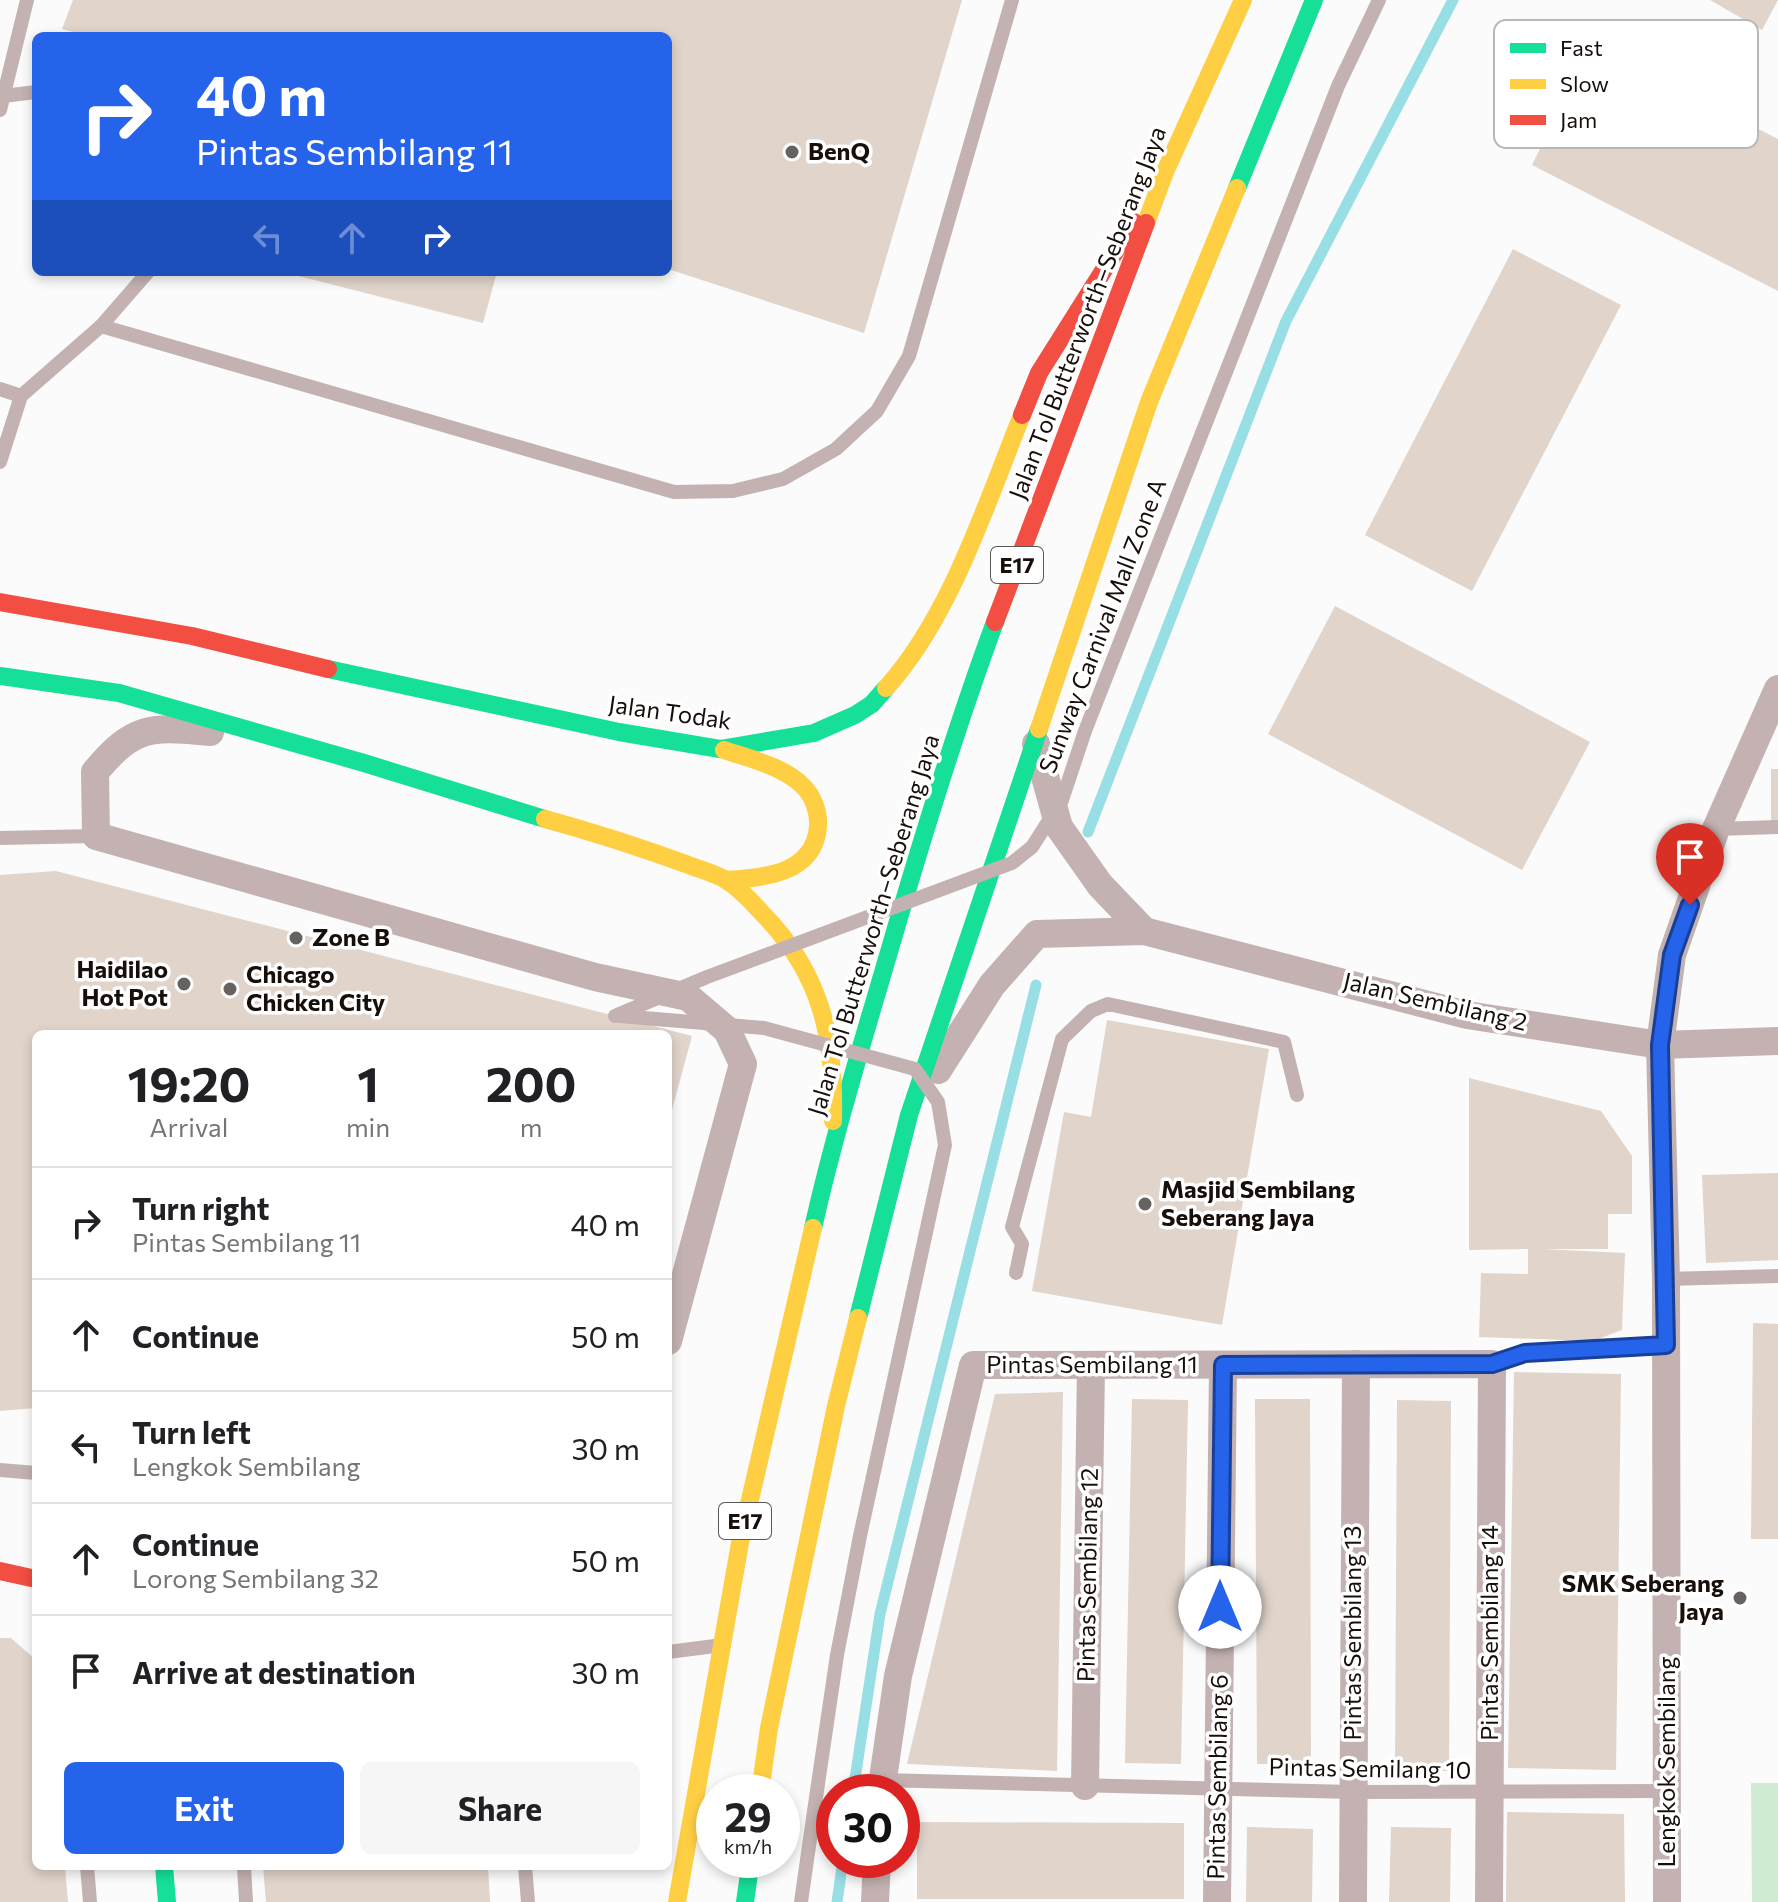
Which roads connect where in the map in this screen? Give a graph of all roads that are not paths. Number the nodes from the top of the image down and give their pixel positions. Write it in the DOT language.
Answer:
graph roads {
  1 [pos="27,0"];
  2 [pos="1012,0"];
  3 [pos="1243,0"];
  4 [pos="1314,0"];
  5 [pos="1379,0"];
  6 [pos="7,44"];
  7 [pos="32,93"];
  8 [pos="2,103"];
  9 [pos="1165,172"];
  10 [pos="145,276"];
  11 [pos="101,326"];
  12 [pos="0,389"];
  13 [pos="21,396"];
  14 [pos="0,462"];
  15 [pos="0,602"];
  16 [pos="0,676"];
  17 [pos="1778,689"];
  18 [pos="270,737"];
  19 [pos="1035,740"];
  20 [pos="720,749"];
  21 [pos="1778,827"];
  22 [pos="1716,829"];
  23 [pos="96,836"];
  24 [pos="0,838"];
  25 [pos="726,880"];
  26 [pos="1144,931"];
  27 [pos="1778,1041"];
  28 [pos="1660,1045"];
  29 [pos="1297,1095"];
  30 [pos="909,1115"];
  31 [pos="832,1145"];
  32 [pos="1016,1273"];
  33 [pos="1778,1276"];
  34 [pos="1666,1279"];
  35 [pos="672,1326"];
  36 [pos="1666,1345"];
  37 [pos="1356,1364"];
  38 [pos="1492,1364"];
  39 [pos="1091,1365"];
  40 [pos="1223,1365"];
  41 [pos="0,1470"];
  42 [pos="32,1473"];
  43 [pos="0,1571"];
  44 [pos="32,1578"];
  45 [pos="722,1645"];
  46 [pos="672,1651"];
  47 [pos="763,1774"];
  48 [pos="883,1774"];
  49 [pos="920,1786"];
  50 [pos="1085,1786"];
  51 [pos="1218,1789"];
  52 [pos="1667,1791"];
  53 [pos="1352,1792"];
  54 [pos="1490,1792"];
  55 [pos="87,1870"];
  56 [pos="164,1870"];
  57 [pos="244,1870"];
  58 [pos="525,1870"];
  59 [pos="748,1878"];
  60 [pos="876,1878"];
  61 [pos="90,1902"];
  62 [pos="167,1902"];
  63 [pos="246,1902"];
  64 [pos="528,1902"];
  65 [pos="677,1902"];
  66 [pos="745,1902"];
  67 [pos="801,1902"];
  68 [pos="875,1902"];
  69 [pos="1217,1902"];
  70 [pos="1353,1902"];
  71 [pos="1489,1902"];
  72 [pos="1667,1902"];
  1 -- 6 [label="lane"];
  2 -- 11 [label="lane"];
  3 -- 9 [label="main road, Jalan Tol Butterworth–Seberang Jaya / E17"];
  4 -- 19 [label="main road"];
  5 -- 67 [label="lane, Sunway Carnival Mall Zone A, bridge"];
  6 -- 8 [label="lane"];
  7 -- 8 [label="lane"];
  9 -- 20 [label="main road, Jalan Todak"];
  9 -- 31 [label="main road, Jalan Tol Butterworth–Seberang Jaya / E17"];
  10 -- 11 [label="lane"];
  11 -- 13 [label="lane"];
  12 -- 13 [label="lane"];
  13 -- 14 [label="lane"];
  15 -- 20 [label="main road, Jalan Todak"];
  16 -- 18 [label="main road"];
  17 -- 22 [label="street, Lengkok Sembilang"];
  18 -- 23 [label="street"];
  18 -- 25 [label="main road"];
  19 -- 26 [label="street"];
  19 -- 30 [label="main road"];
  20 -- 25 [label="main road"];
  21 -- 22 [label="lane"];
  22 -- 28 [label="street, Lengkok Sembilang"];
  23 -- 24 [label="lane"];
  23 -- 35 [label="street"];
  25 -- 31 [label="main road"];
  26 -- 28 [label="street, Jalan Sembilang 2"];
  26 -- 30 [label="street, Jalan Sembilang 2"];
  27 -- 28 [label="street, Jalan Sembilang 2"];
  28 -- 34 [label="street, Lengkok Sembilang"];
  29 -- 32 [label="lane"];
  30 -- 47 [label="main road"];
  31 -- 45 [label="main road, Jalan Tol Butterworth–Seberang Jaya / E17"];
  33 -- 34 [label="lane"];
  34 -- 36 [label="street, Lengkok Sembilang"];
  36 -- 38 [label="lane"];
  36 -- 52 [label="street, Lengkok Sembilang"];
  37 -- 38 [label="street, Pintas Sembilang 11"];
  37 -- 40 [label="street, Pintas Sembilang 11"];
  37 -- 53 [label="street, Pintas Sembilang 13"];
  38 -- 54 [label="street, Pintas Sembilang 14"];
  39 -- 40 [label="street, Pintas Sembilang 11"];
  39 -- 48 [label="street, Pintas Sembilang 11"];
  39 -- 50 [label="street, Pintas Sembilang 12"];
  40 -- 51 [label="street, Pintas Sembilang 6"];
  41 -- 42 [label="lane"];
  43 -- 44 [label="main road"];
  45 -- 46 [label="lane"];
  45 -- 65 [label="main road, Jalan Tol Butterworth–Seberang Jaya / E17"];
  49 -- 50 [label="lane, Pintas Semilang 10"];
  50 -- 51 [label="lane, Pintas Semilang 10"];
  51 -- 53 [label="lane, Pintas Semilang 10"];
  51 -- 69 [label="street, Pintas Sembilang 6"];
  52 -- 54 [label="lane, Pintas Semilang 10"];
  52 -- 72 [label="street, Lengkok Sembilang"];
  53 -- 54 [label="lane, Pintas Semilang 10"];
  53 -- 70 [label="street, Pintas Sembilang 13"];
  54 -- 71 [label="street, Pintas Sembilang 14"];
  55 -- 61 [label="lane"];
  56 -- 62 [label="main road"];
  57 -- 63 [label="lane"];
  58 -- 64 [label="lane"];
  59 -- 66 [label="main road"];
  60 -- 68 [label="street"];
}
